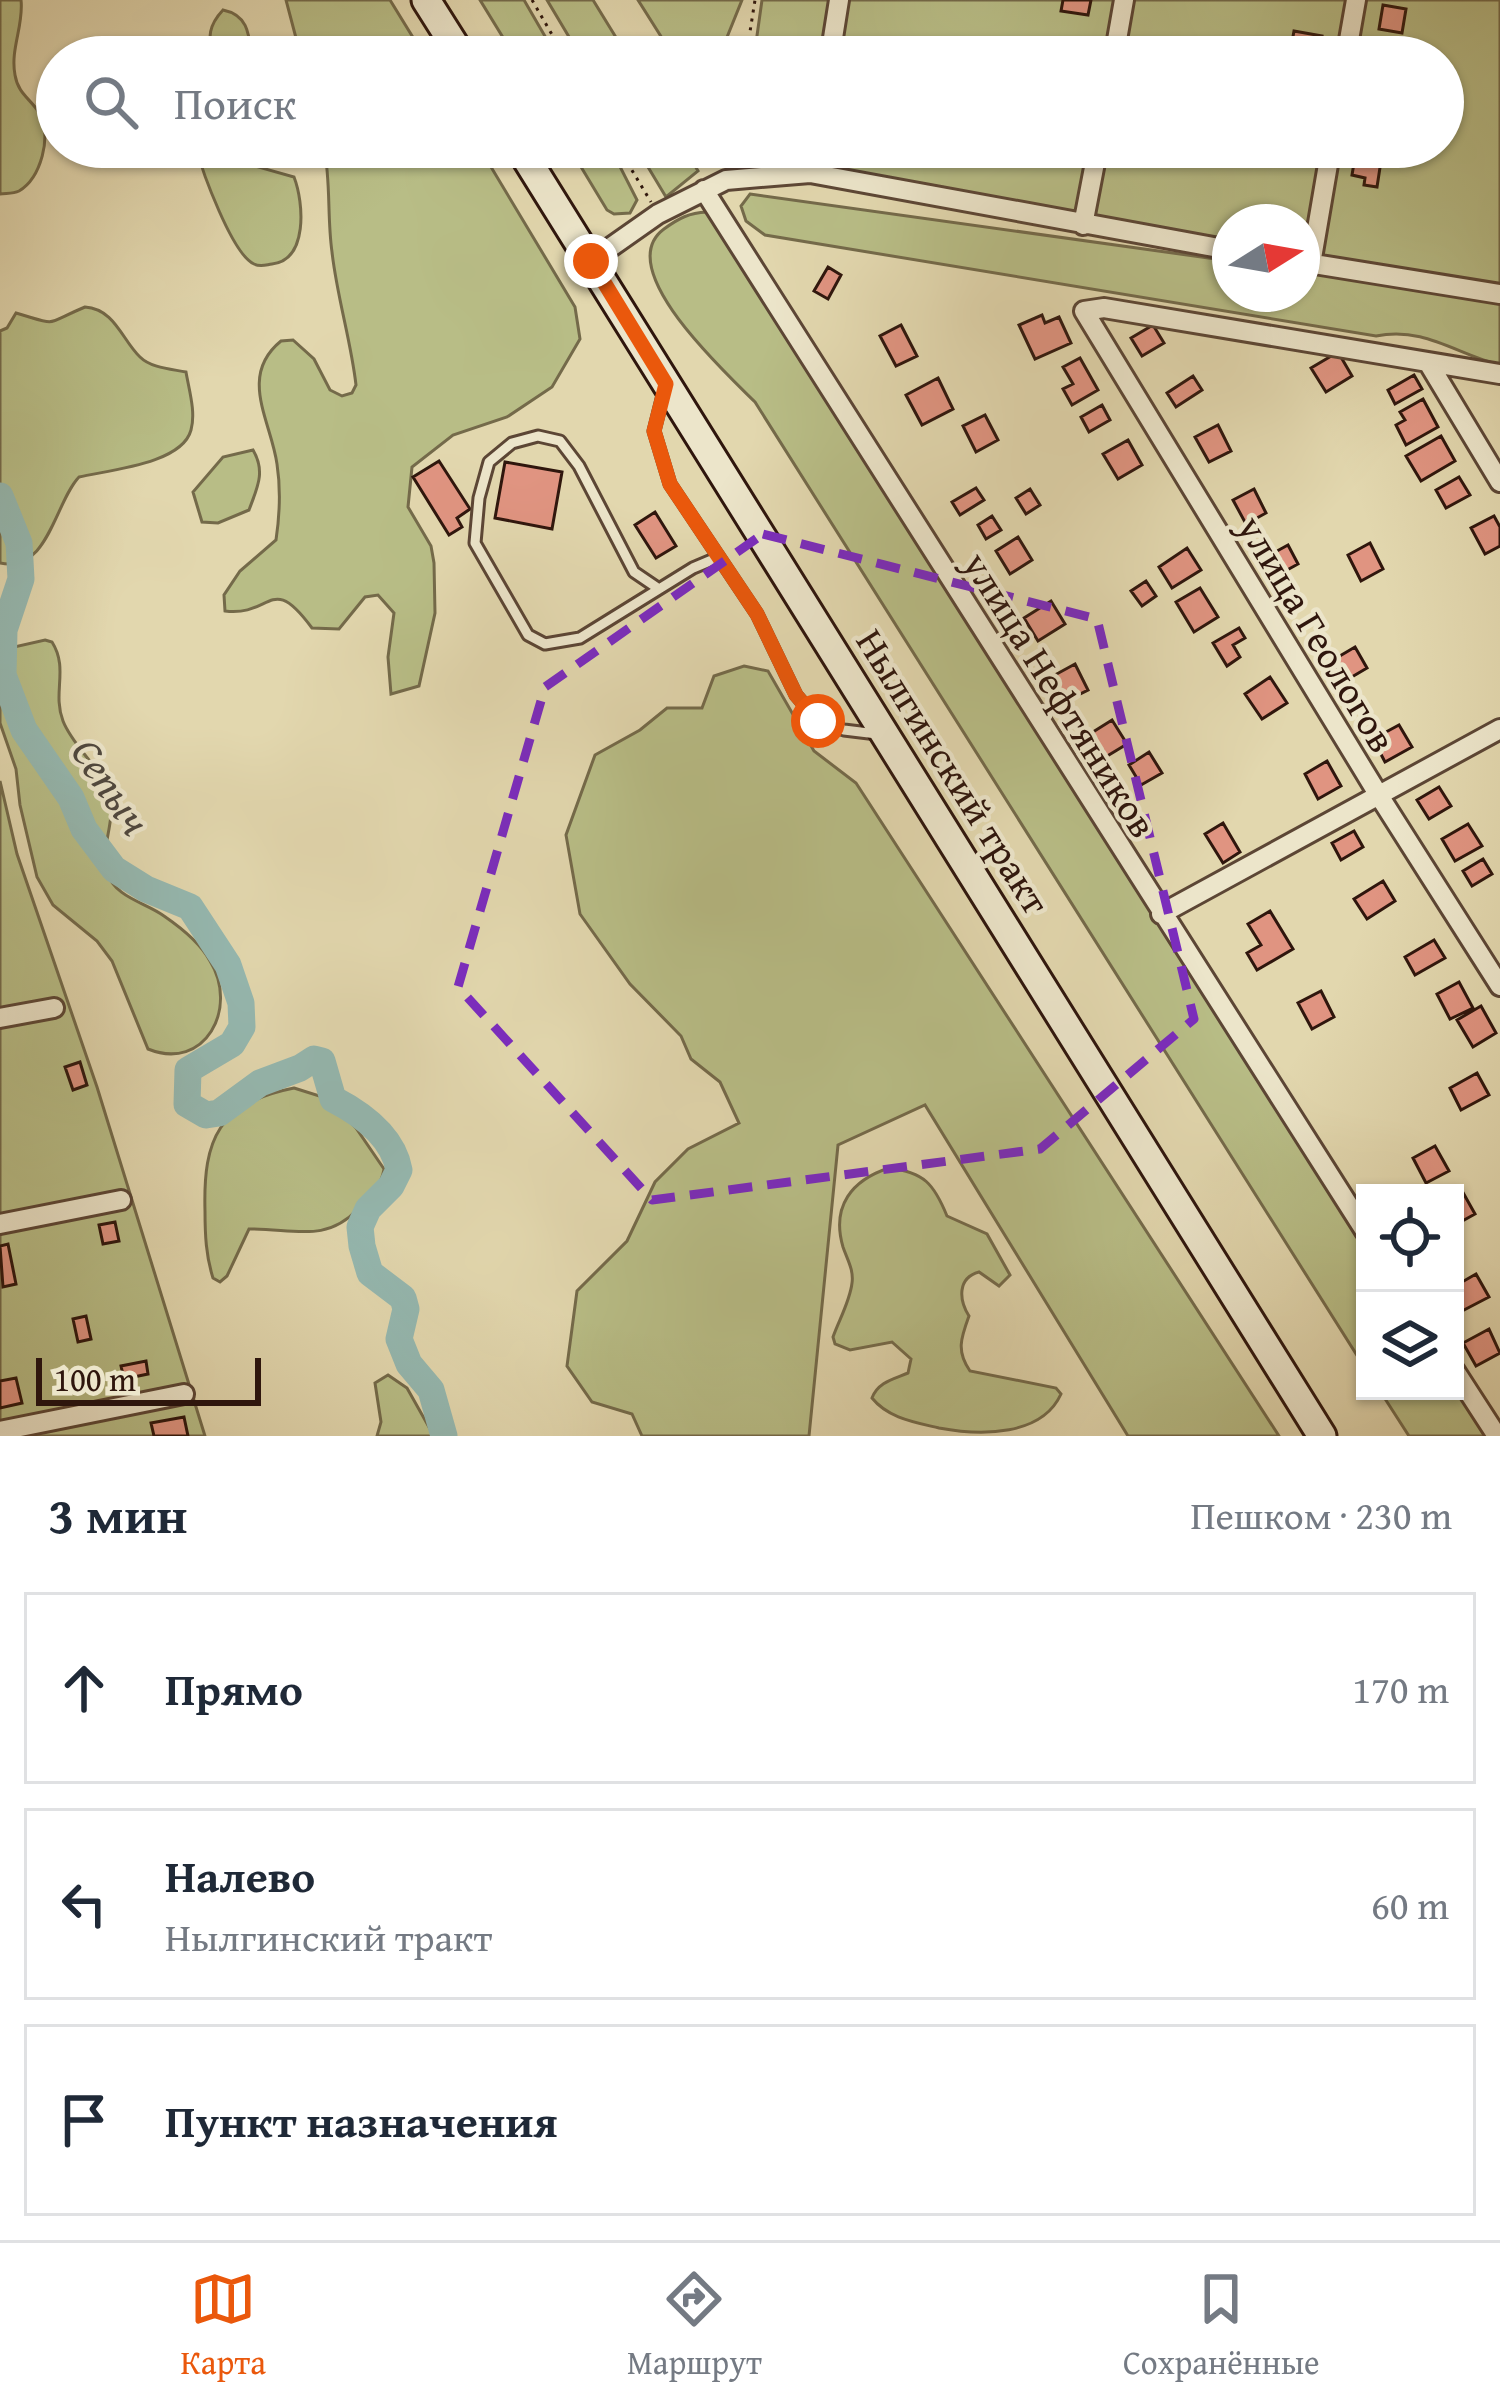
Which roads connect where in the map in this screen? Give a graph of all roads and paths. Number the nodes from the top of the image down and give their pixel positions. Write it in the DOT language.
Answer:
graph roads {
  1 [pos="426,0"];
  2 [pos="532,0"];
  3 [pos="755,0"];
  4 [pos="839,0"];
  5 [pos="1124,0"];
  6 [pos="1356,0"];
  7 [pos="449,36"];
  8 [pos="553,36"];
  9 [pos="749,36"];
  10 [pos="833,36"];
  11 [pos="1118,36"];
  12 [pos="1350,36"];
  13 [pos="532,168"];
  14 [pos="631,168"];
  15 [pos="811,168"];
  16 [pos="1094,168"];
  17 [pos="1327,168"];
  18 [pos="810,173"];
  19 [pos="704,190"];
  20 [pos="1320,208"];
  21 [pos="658,214"];
  22 [pos="1083,225"];
  23 [pos="1212,247"];
  24 [pos="591,261"];
  25 [pos="1320,265"];
  26 [pos="1500,294"];
  27 [pos="1429,364"];
  28 [pos="1500,374"];
  29 [pos="666,384"];
  30 [pos="1500,482"];
  31 [pos="719,557"];
  32 [pos="658,590"];
  33 [pos="1500,729"];
  34 [pos="885,735"];
  35 [pos="1378,794"];
  36 [pos="1161,914"];
  37 [pos="1500,986"];
  38 [pos="54,1008"];
  39 [pos="0,1018"];
  40 [pos="121,1200"];
  41 [pos="1356,1217"];
  42 [pos="0,1224"];
  43 [pos="1464,1385"];
  44 [pos="184,1394"];
  45 [pos="0,1431"];
  46 [pos="1322,1436"];
  47 [pos="1497,1436"];
  1 -- 7 [label="main road"];
  2 -- 8 [label="path"];
  3 -- 9 [label="path"];
  4 -- 10 [label="street"];
  5 -- 11 [label="street"];
  6 -- 12 [label="street"];
  13 -- 24 [label="main road, Нылгинский тракт"];
  14 -- 21 [label="path"];
  15 -- 18 [label="street"];
  16 -- 22 [label="street"];
  17 -- 20 [label="street"];
  18 -- 19 [label="street"];
  18 -- 22 [label="street"];
  19 -- 21 [label="street"];
  19 -- 36 [label="street, улица Нефтяников"];
  21 -- 24 [label="street"];
  22 -- 23 [label="street"];
  24 -- 29 [label="main road, Нылгинский тракт"];
  25 -- 26 [label="street"];
  27 -- 28 [label="street"];
  27 -- 30 [label="street"];
  27 -- 35 [label="street, улица Геологов"];
  29 -- 31 [label="lane"];
  29 -- 34 [label="main road, Нылгинский тракт"];
  31 -- 32 [label="lane"];
  31 -- 34 [label="lane"];
  32 -- 32 [label="lane"];
  33 -- 35 [label="street"];
  34 -- 46 [label="main road, Нылгинский тракт"];
  35 -- 36 [label="street"];
  35 -- 37 [label="street, улица Геологов"];
  36 -- 41 [label="street, улица Нефтяников"];
  38 -- 39 [label="street"];
  40 -- 42 [label="street"];
  43 -- 47 [label="street"];
  44 -- 45 [label="street"];
}
